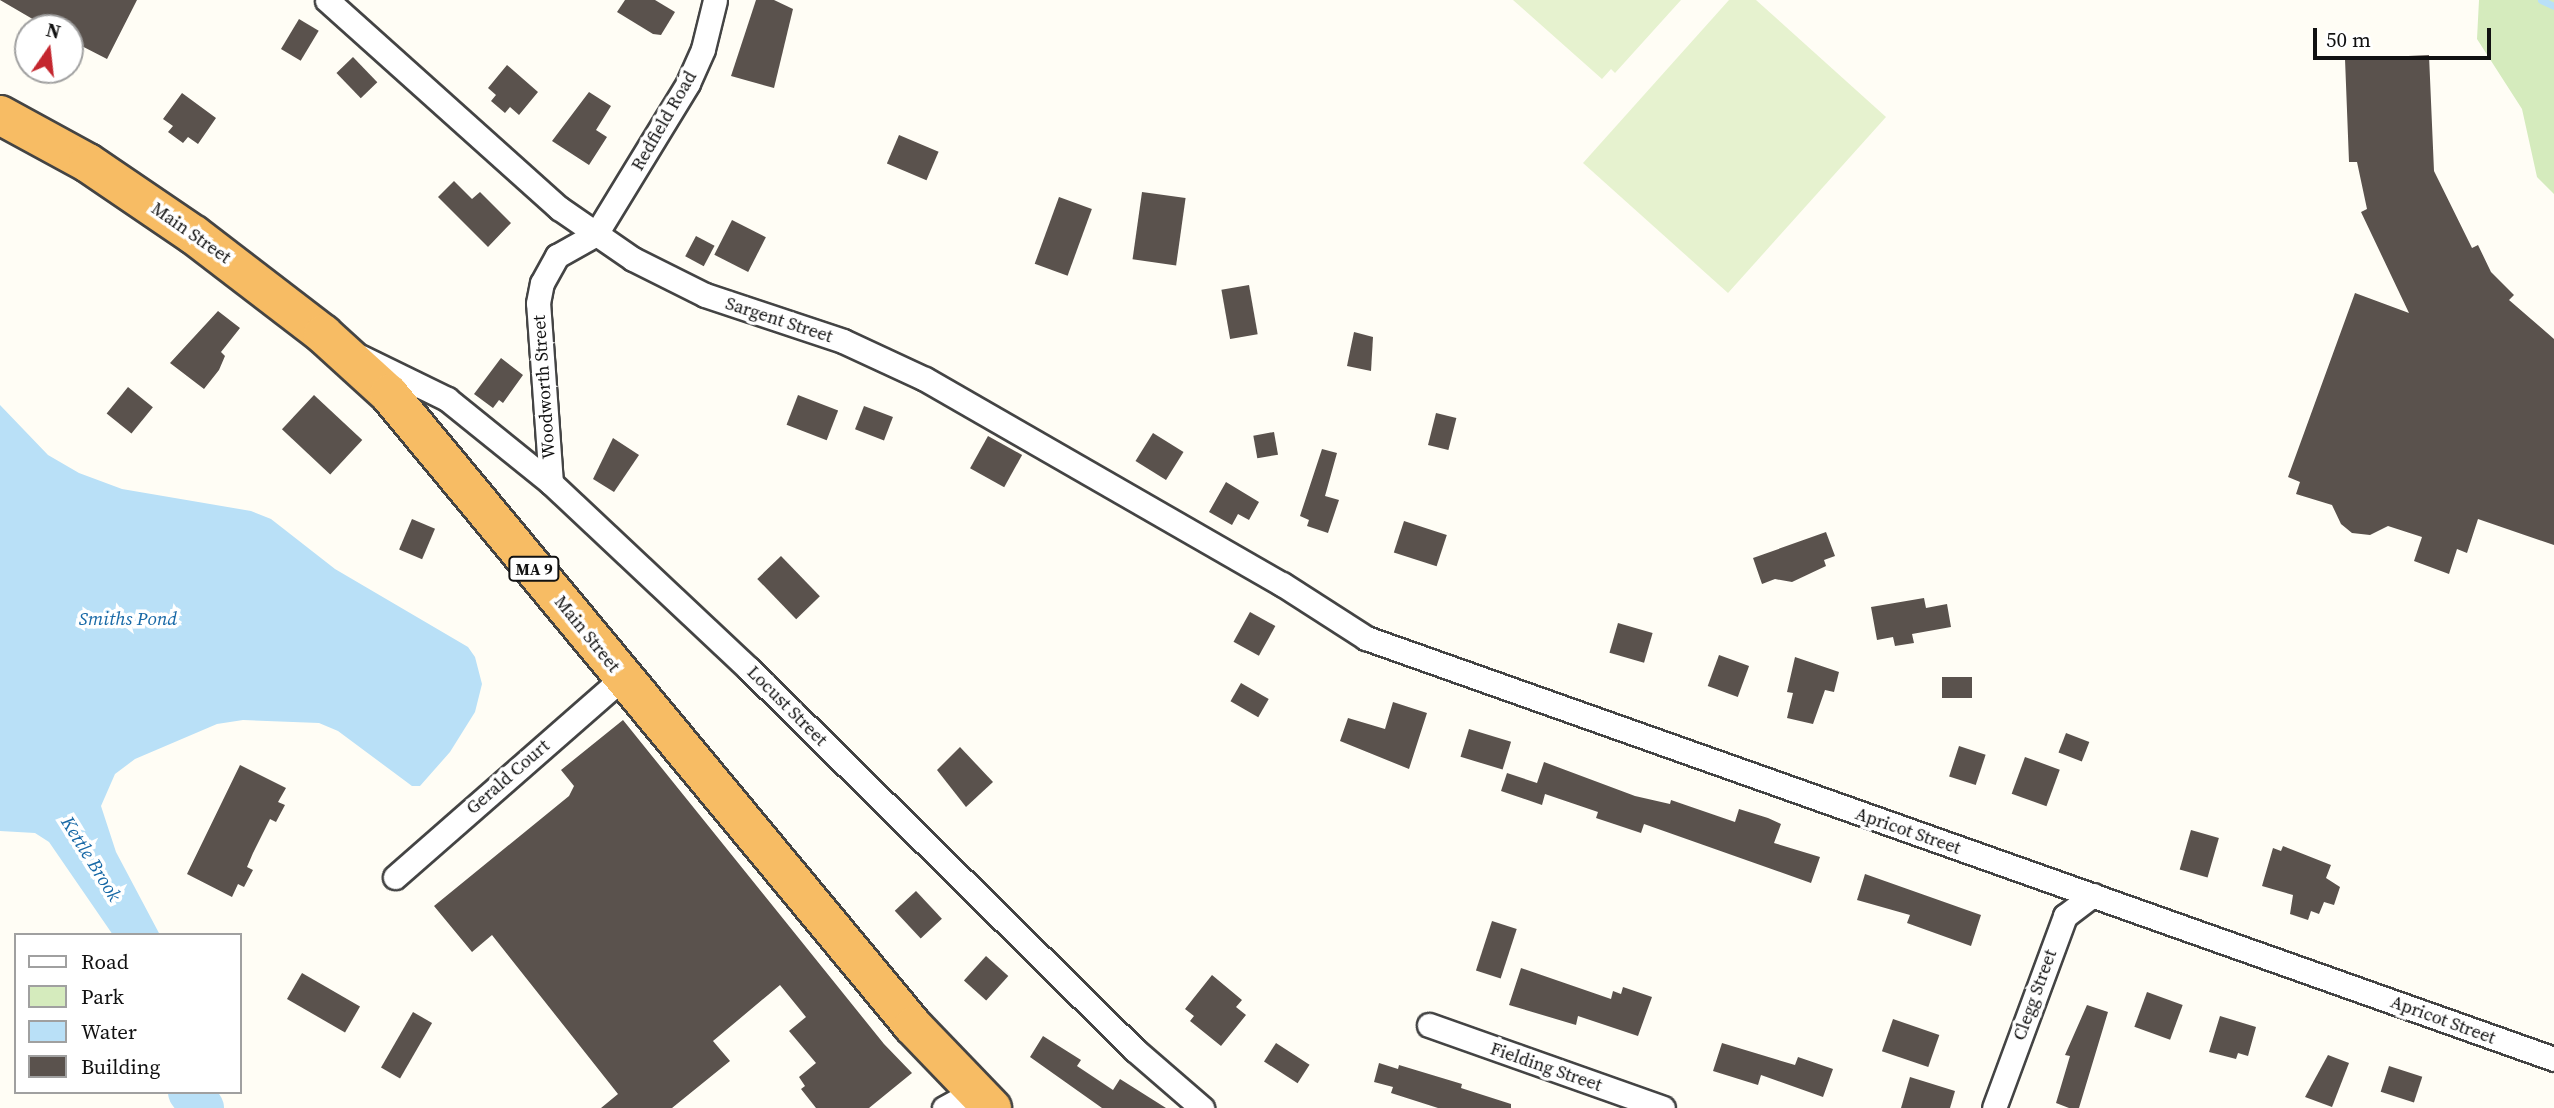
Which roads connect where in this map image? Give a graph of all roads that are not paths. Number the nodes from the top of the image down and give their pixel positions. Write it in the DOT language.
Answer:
graph roads {
  1 [pos="327,0"];
  2 [pos="715,0"];
  3 [pos="0,115"];
  4 [pos="596,234"];
  5 [pos="339,348"];
  6 [pos="551,484"];
  7 [pos="1274,580"];
  8 [pos="622,678"];
  9 [pos="395,877"];
  10 [pos="2093,895"];
  11 [pos="1429,1025"];
  12 [pos="2554,1059"];
  13 [pos="970,1102"];
  14 [pos="1202,1108"];
  15 [pos="1663,1108"];
  16 [pos="1994,1108"];
  1 -- 4 [label="street, Sargent Street"];
  2 -- 4 [label="street, Redfield Road"];
  3 -- 5 [label="highway, Main Street / MA 9"];
  4 -- 6 [label="street, Woodworth Street"];
  4 -- 7 [label="street, Sargent Street"];
  5 -- 6 [label="street, Locust Street"];
  5 -- 8 [label="highway, Main Street / MA 9"];
  6 -- 14 [label="street, Locust Street"];
  7 -- 10 [label="street, Apricot Street"];
  8 -- 9 [label="street, Gerald Court"];
  8 -- 13 [label="highway, Main Street / MA 9"];
  10 -- 12 [label="street, Apricot Street"];
  10 -- 16 [label="street, Clegg Street"];
  11 -- 15 [label="street, Fielding Street"];
}
